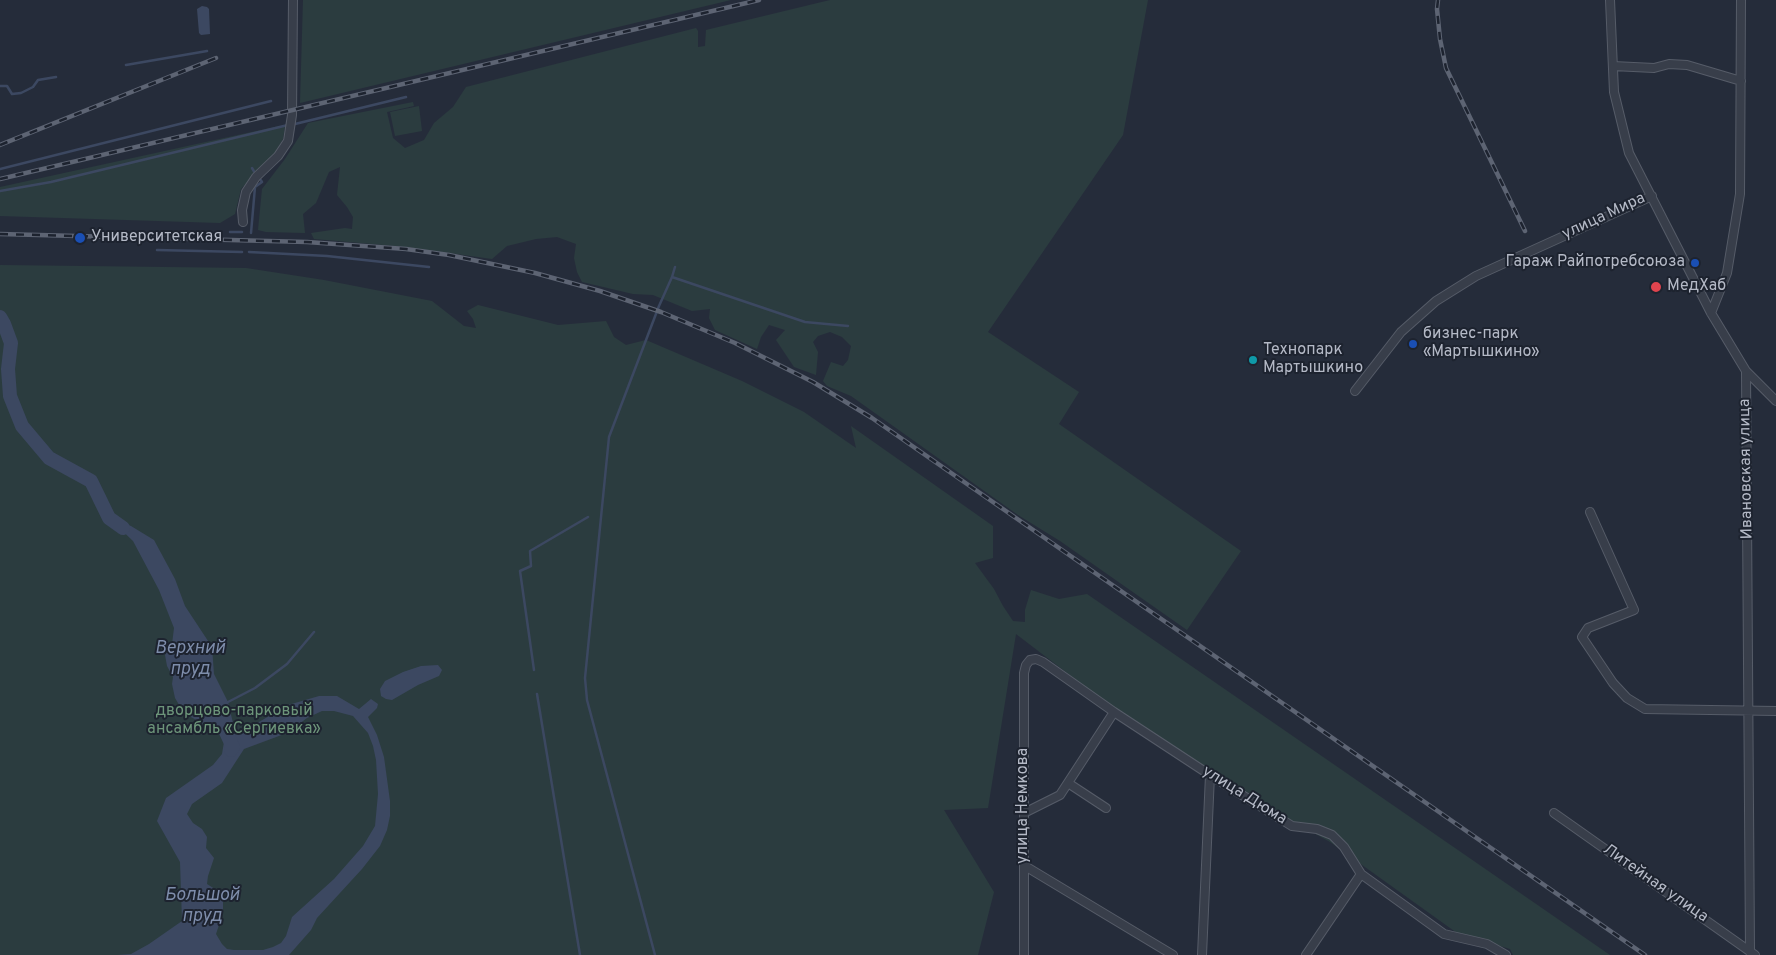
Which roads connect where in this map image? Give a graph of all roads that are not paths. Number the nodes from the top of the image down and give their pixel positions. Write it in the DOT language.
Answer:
graph roads {
  1 [pos="293,0"];
  2 [pos="1610,0"];
  3 [pos="1741,0"];
  4 [pos="1613,66"];
  5 [pos="1740,80"];
  6 [pos="1652,196"];
  7 [pos="243,222"];
  8 [pos="1711,312"];
  9 [pos="1746,372"];
  10 [pos="1355,391"];
  11 [pos="1776,401"];
  12 [pos="1590,512"];
  13 [pos="1030,660"];
  14 [pos="1749,710"];
  15 [pos="1776,711"];
  16 [pos="1114,712"];
  17 [pos="1210,775"];
  18 [pos="1068,783"];
  19 [pos="1106,808"];
  20 [pos="1024,813"];
  21 [pos="1554,813"];
  22 [pos="1025,866"];
  23 [pos="1361,874"];
  24 [pos="1753,953"];
  25 [pos="1024,955"];
  26 [pos="1173,955"];
  27 [pos="1202,955"];
  28 [pos="1306,955"];
  29 [pos="1506,955"];
  1 -- 7 [label="street"];
  2 -- 4 [label="street, улица Мира"];
  3 -- 5 [label="street"];
  4 -- 5 [label="street"];
  4 -- 6 [label="street, улица Мира"];
  5 -- 8 [label="street"];
  6 -- 8 [label="street, Ивановская улица"];
  6 -- 10 [label="street, улица Мира"];
  8 -- 9 [label="street, Ивановская улица"];
  9 -- 11 [label="street"];
  9 -- 14 [label="street, Ивановская улица"];
  12 -- 14 [label="street"];
  13 -- 16 [label="street, улица Дюма"];
  13 -- 20 [label="street, улица Немкова"];
  14 -- 15 [label="street"];
  14 -- 24 [label="street, Ивановская улица"];
  16 -- 17 [label="street, улица Дюма"];
  16 -- 18 [label="street"];
  17 -- 23 [label="street, улица Дюма"];
  17 -- 27 [label="street"];
  18 -- 19 [label="street"];
  18 -- 20 [label="street"];
  20 -- 22 [label="street, улица Немкова"];
  21 -- 24 [label="street, Литейная улица"];
  22 -- 25 [label="street, улица Немкова"];
  22 -- 26 [label="street"];
  23 -- 28 [label="street"];
  23 -- 29 [label="street, улица Дюма"];
}
